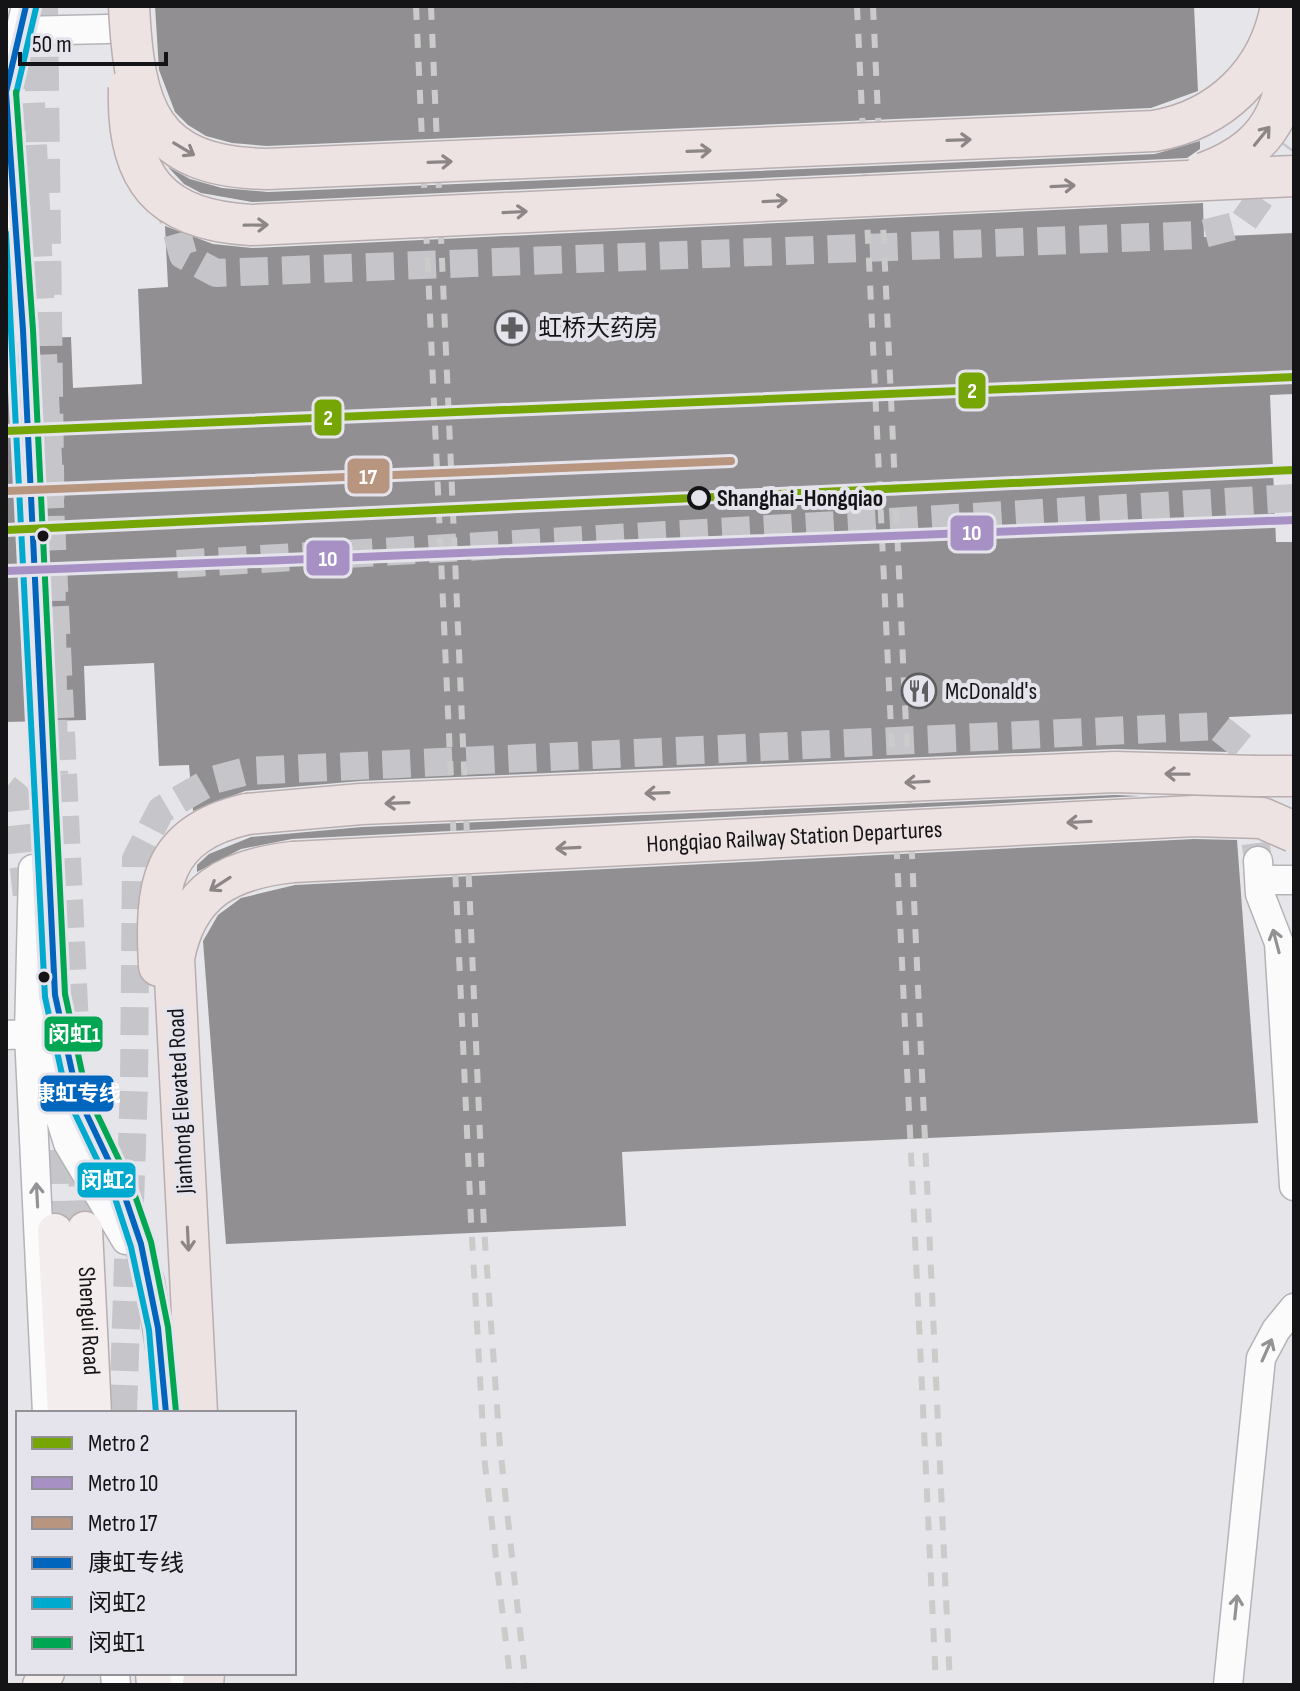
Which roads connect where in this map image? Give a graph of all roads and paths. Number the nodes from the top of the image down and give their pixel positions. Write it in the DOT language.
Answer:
graph roads {
  1 [pos="1281,6"];
  2 [pos="1289,6"];
  3 [pos="24,18"];
  4 [pos="122,22"];
  5 [pos="1294,86"];
  6 [pos="6,93"];
  7 [pos="1210,95"];
  8 [pos="1294,176"];
  9 [pos="1169,181"];
  10 [pos="23,330"];
  11 [pos="1292,779"];
  12 [pos="1294,832"];
  13 [pos="293,862"];
  14 [pos="1275,873"];
  15 [pos="176,1028"];
  16 [pos="17,1034"];
  17 [pos="1294,1186"];
  18 [pos="150,1282"];
  19 [pos="1294,1308"];
  20 [pos="47,1411"];
  21 [pos="65,1411"];
  22 [pos="94,1411"];
  23 [pos="166,1411"];
  24 [pos="197,1411"];
  25 [pos="1228,1685"];
  4 -- 1 [label="highway, one-way, bridge"];
  9 -- 2 [label="highway, one-way, bridge"];
  3 -- 4 [label="street"];
  3 -- 6 [label="street"];
  4 -- 9 [label="highway, one-way, bridge"];
  5 -- 7 [label="street"];
  6 -- 10 [label="street"];
  8 -- 9 [label="highway, bridge"];
  11 -- 15 [label="highway, one-way, bridge"];
  12 -- 13 [label="highway, Hongqiao Railway Station Departures, one-way, bridge"];
  13 -- 15 [label="highway, Jianhong Elevated Road, one-way"];
  17 -- 14 [label="street, one-way"];
  15 -- 24 [label="highway, Jianhong Elevated Road, one-way"];
  16 -- 18 [label="street"];
  16 -- 18 [label="street"];
  20 -- 16 [label="street, one-way"];
  18 -- 23 [label="street"];
  25 -- 19 [label="street, one-way"];
  21 -- 22 [label="main road, Shengui Road"];
}
